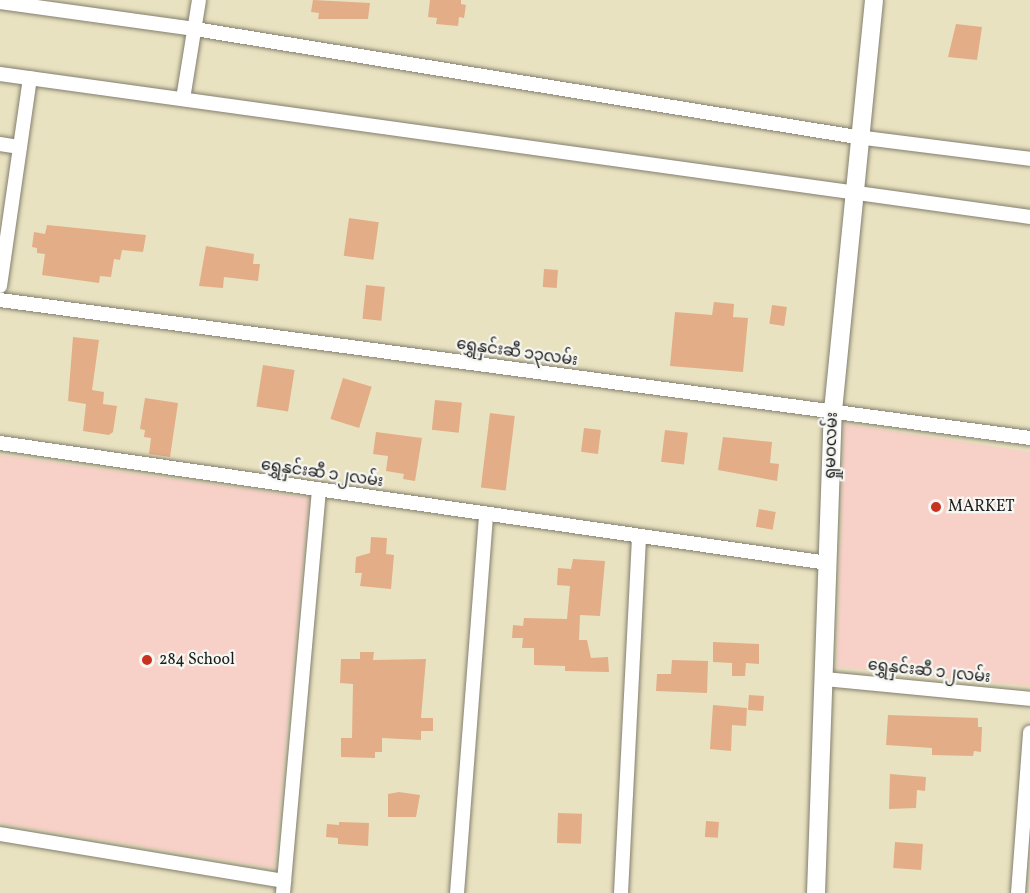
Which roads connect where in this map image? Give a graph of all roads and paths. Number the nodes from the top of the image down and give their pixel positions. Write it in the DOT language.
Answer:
graph roads {
  1 [pos="199,0"];
  2 [pos="874,0"];
  3 [pos="0,2"];
  4 [pos="195,29"];
  5 [pos="0,74"];
  6 [pos="30,78"];
  7 [pos="183,99"];
  8 [pos="857,137"];
  9 [pos="0,144"];
  10 [pos="20,147"];
  11 [pos="1030,159"];
  12 [pos="854,191"];
  13 [pos="1030,217"];
  14 [pos="0,286"];
  15 [pos="0,300"];
  16 [pos="833,411"];
  17 [pos="1030,438"];
  18 [pos="0,443"];
  19 [pos="319,490"];
  20 [pos="486,515"];
  21 [pos="639,537"];
  22 [pos="828,563"];
  23 [pos="824,679"];
  24 [pos="1030,699"];
  25 [pos="1030,732"];
  26 [pos="0,834"];
  27 [pos="284,887"];
  28 [pos="458,893"];
  29 [pos="621,893"];
  30 [pos="816,893"];
  31 [pos="1018,893"];
  1 -- 4 [label="street"];
  2 -- 8 [label="street, ရှုမဝလမ်း"];
  3 -- 4 [label="street"];
  4 -- 7 [label="street"];
  4 -- 8 [label="street"];
  5 -- 6 [label="street"];
  6 -- 7 [label="street"];
  6 -- 10 [label="street"];
  7 -- 12 [label="street"];
  8 -- 11 [label="street"];
  8 -- 12 [label="street, ရှုမဝလမ်း"];
  9 -- 10 [label="street"];
  10 -- 14 [label="street"];
  12 -- 13 [label="street"];
  12 -- 16 [label="street, ရှုမဝလမ်း"];
  15 -- 16 [label="street, ရွှေနှင်းဆီ ၁၃လမ်း"];
  16 -- 17 [label="street, ရွှေနှင်းဆီ ၁၃လမ်း"];
  16 -- 22 [label="street, ရှုမဝလမ်း"];
  18 -- 19 [label="street, ရွှေနှင်းဆီ ၁၂လမ်း"];
  19 -- 20 [label="street, ရွှေနှင်းဆီ ၁၂လမ်း"];
  19 -- 27 [label="street"];
  20 -- 21 [label="street, ရွှေနှင်းဆီ ၁၂လမ်း"];
  20 -- 28 [label="street"];
  21 -- 22 [label="street, ရွှေနှင်းဆီ ၁၂လမ်း"];
  21 -- 29 [label="street"];
  22 -- 23 [label="street, ရှုမဝလမ်း"];
  23 -- 24 [label="street, ရွှေနှင်းဆီ ၁၂လမ်း"];
  23 -- 30 [label="street, ရှုမဝလမ်း"];
  25 -- 31 [label="street"];
  26 -- 27 [label="street"];
}
